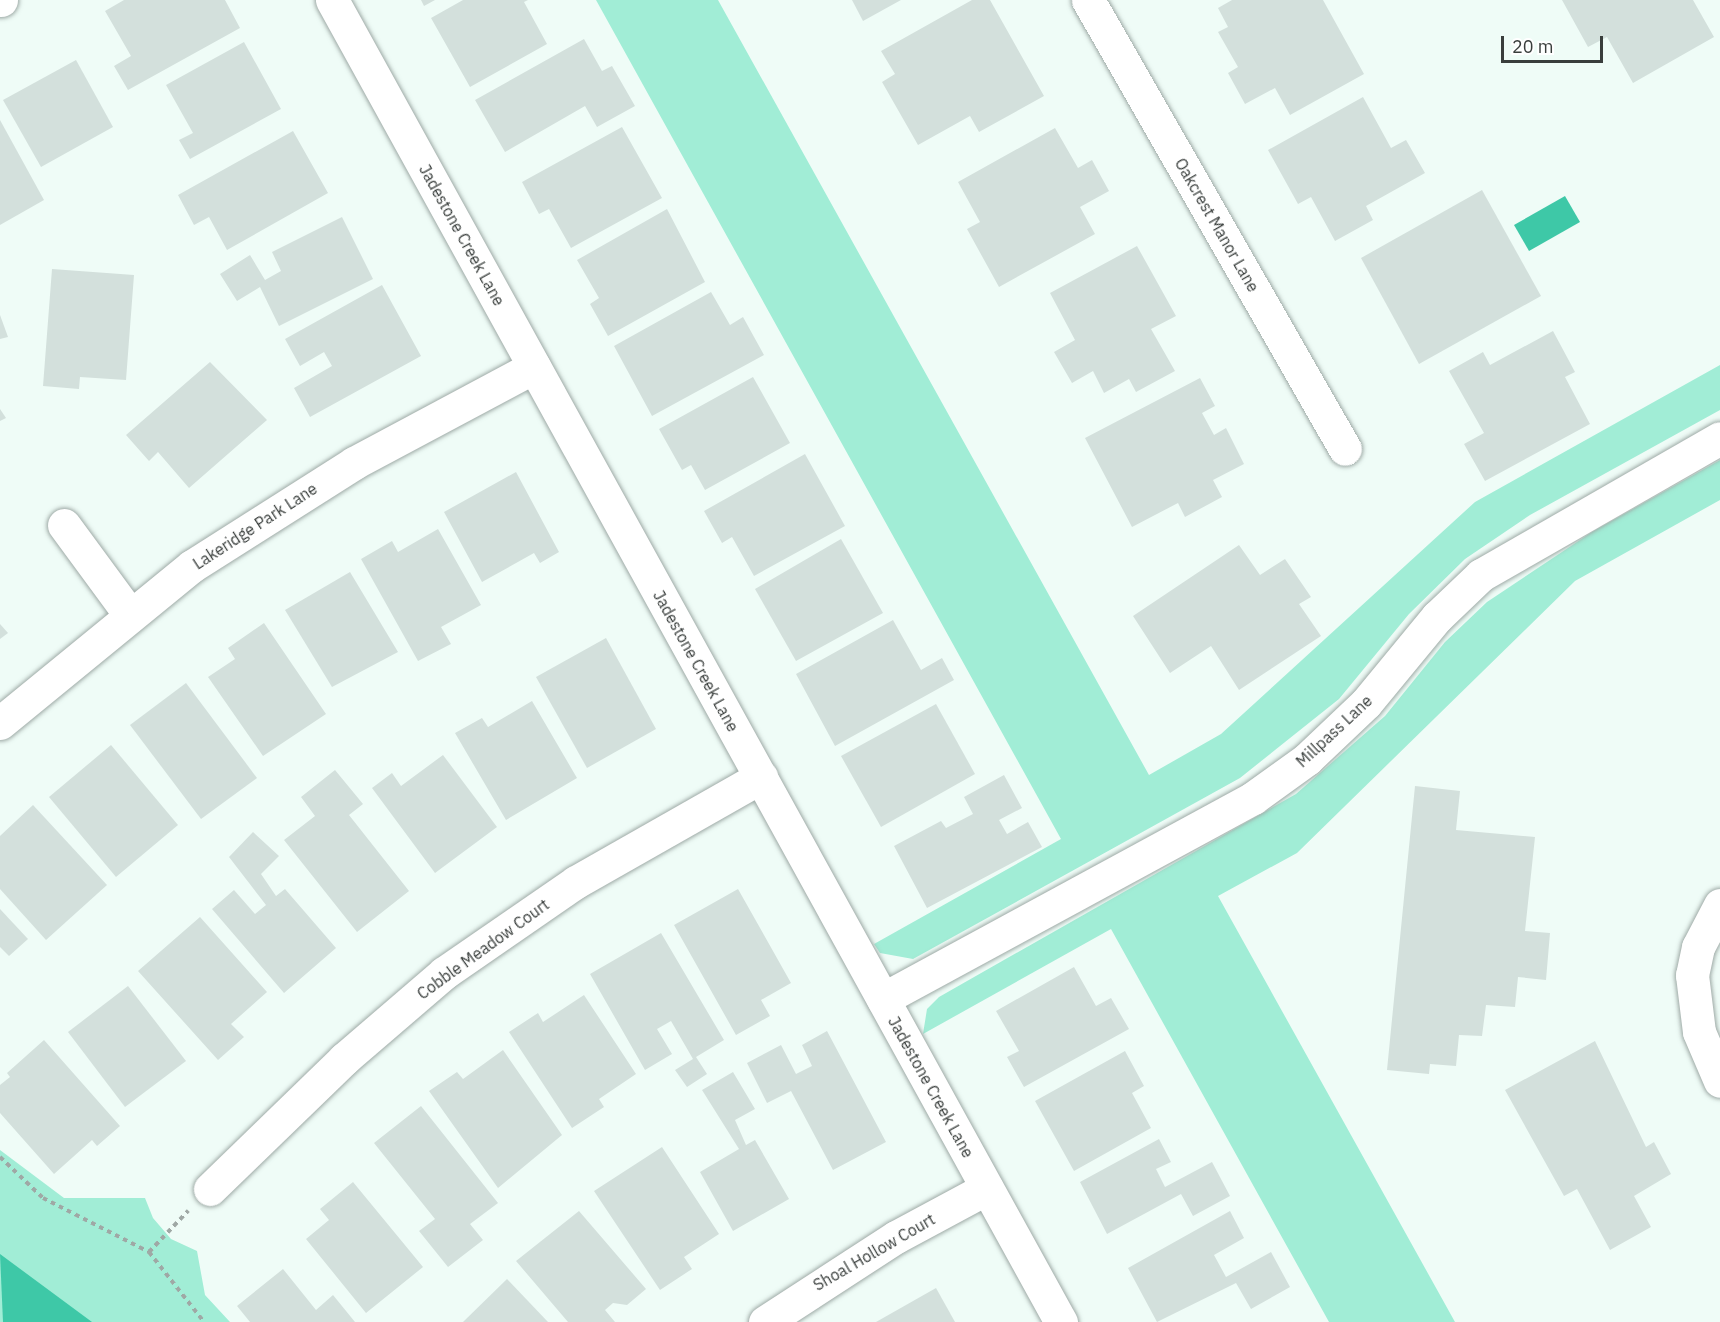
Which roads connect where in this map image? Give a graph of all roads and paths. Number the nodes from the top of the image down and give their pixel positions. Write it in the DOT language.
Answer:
graph roads {
  1 [pos="332,0"];
  2 [pos="1088,0"];
  3 [pos="534,367"];
  4 [pos="1720,438"];
  5 [pos="1345,449"];
  6 [pos="64,525"];
  7 [pos="130,615"];
  8 [pos="0,723"];
  9 [pos="760,777"];
  10 [pos="1720,904"];
  11 [pos="883,999"];
  12 [pos="1720,1082"];
  13 [pos="0,1157"];
  14 [pos="987,1188"];
  15 [pos="210,1189"];
  16 [pos="149,1252"];
  17 [pos="204,1322"];
  18 [pos="765,1322"];
  19 [pos="1061,1322"];
  1 -- 3 [label="street, Jadestone Creek Lane"];
  2 -- 5 [label="street, Oakcrest Manor Lane"];
  3 -- 7 [label="street, Lakeridge Park Lane"];
  3 -- 9 [label="street, Jadestone Creek Lane"];
  4 -- 11 [label="street, Millpass Lane"];
  6 -- 7 [label="street"];
  7 -- 8 [label="street, Lakeridge Park Lane"];
  9 -- 11 [label="street, Jadestone Creek Lane"];
  9 -- 15 [label="street, Cobble Meadow Court"];
  10 -- 12 [label="street"];
  11 -- 14 [label="street, Jadestone Creek Lane"];
  13 -- 16 [label="path"];
  14 -- 18 [label="street, Shoal Hollow Court"];
  14 -- 19 [label="street, Jadestone Creek Lane"];
  15 -- 16 [label="path"];
  16 -- 17 [label="path"];
}
